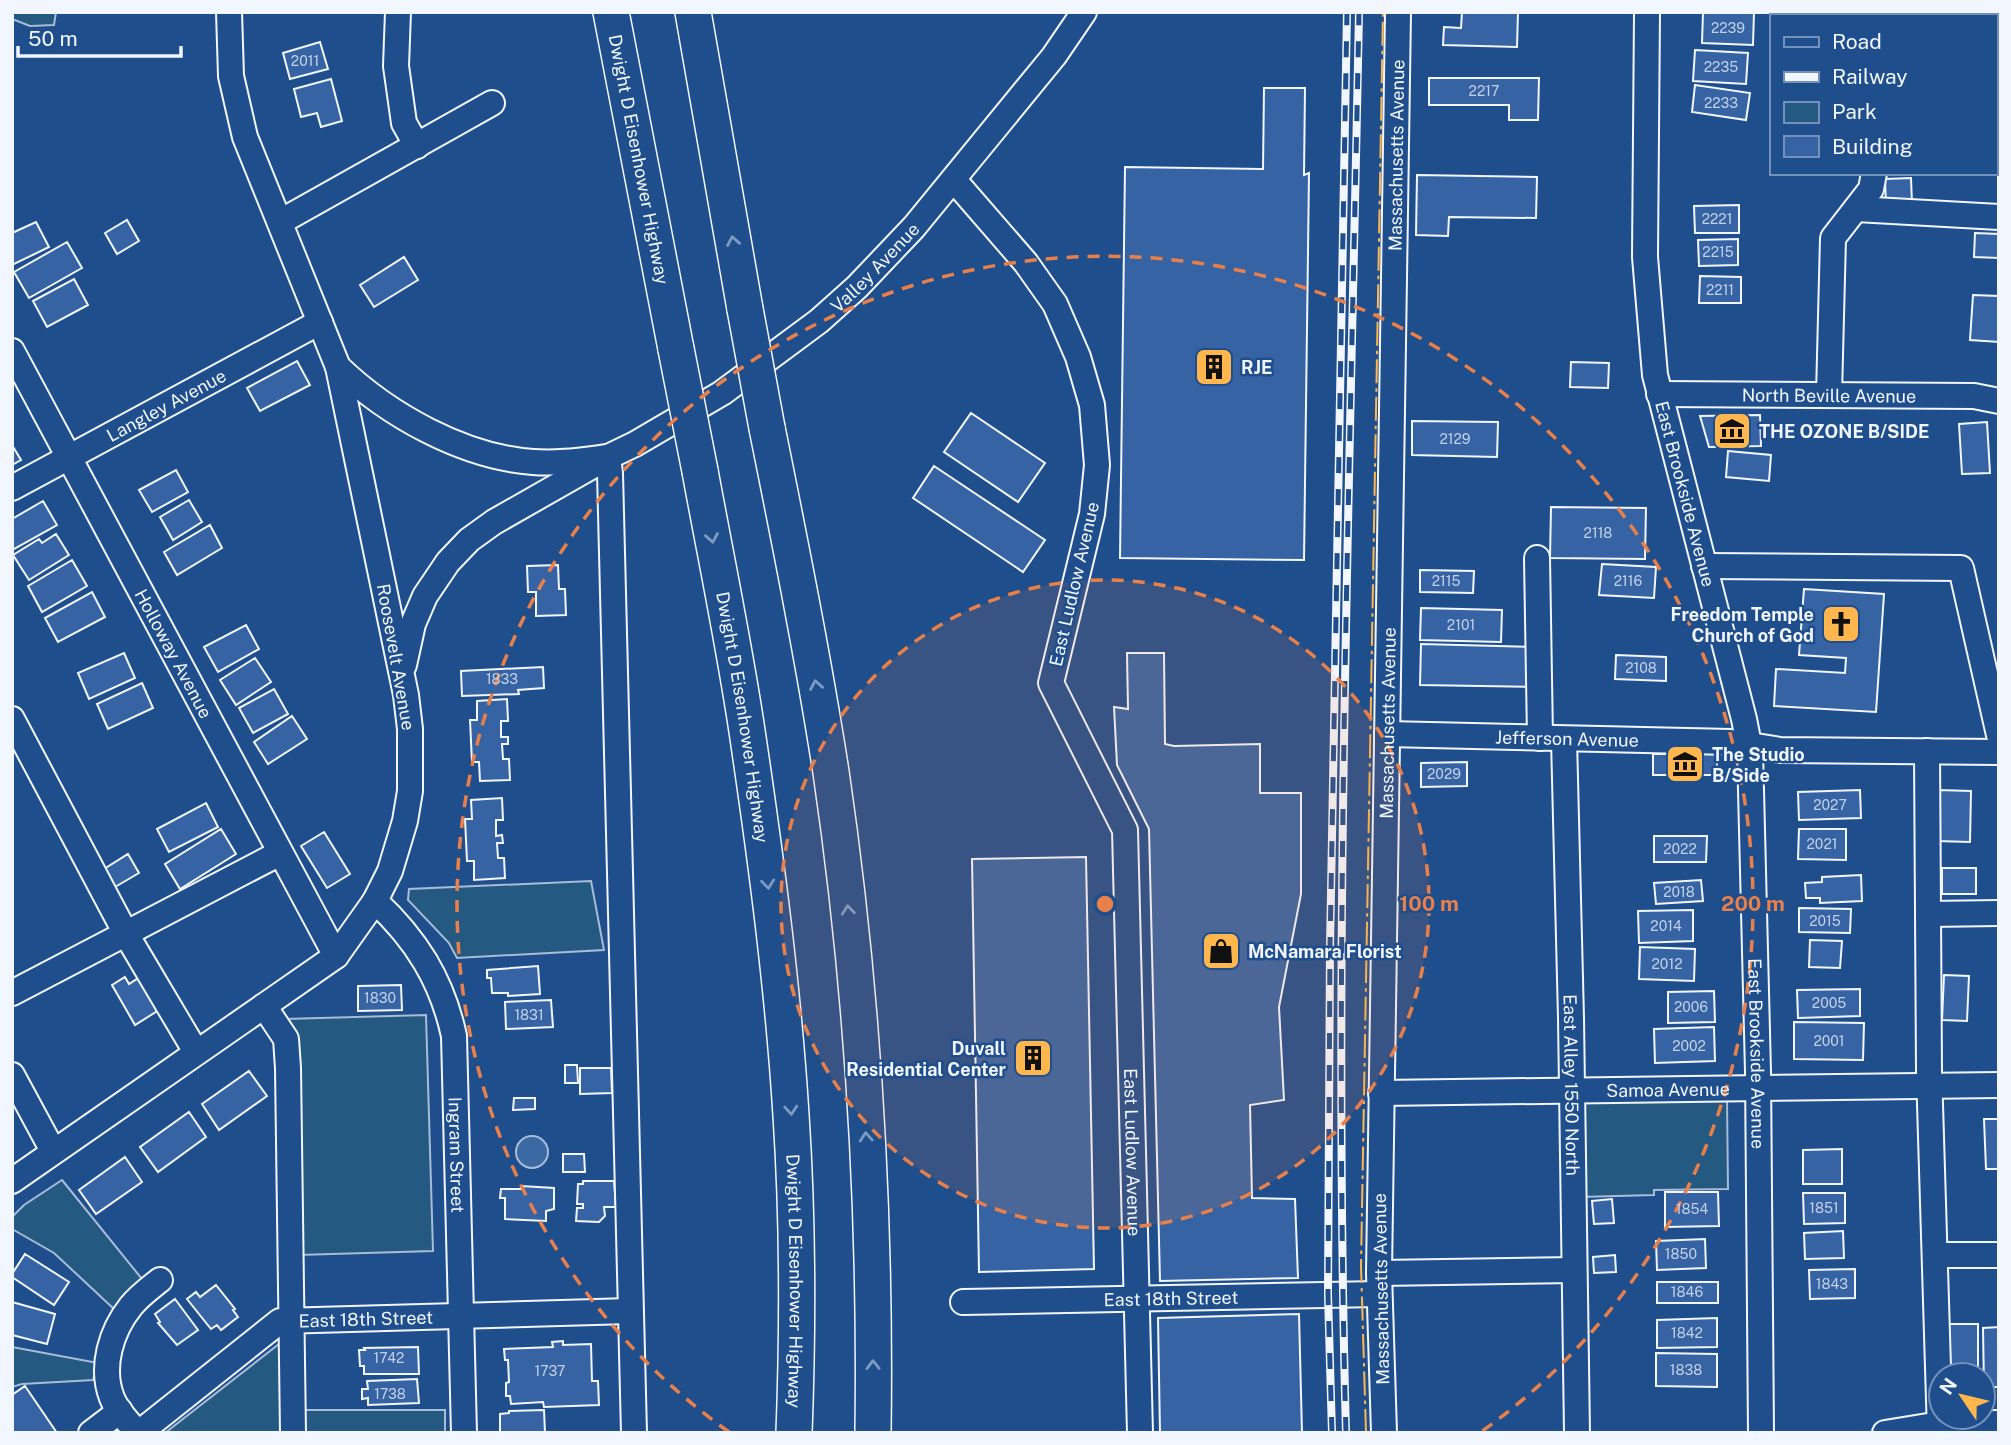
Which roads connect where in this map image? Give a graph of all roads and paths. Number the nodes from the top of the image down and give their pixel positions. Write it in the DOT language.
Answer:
graph roads {
  1 [pos="229,12"];
  2 [pos="398,12"];
  3 [pos="611,12"];
  4 [pos="693,12"];
  5 [pos="1084,12"];
  6 [pos="1398,12"];
  7 [pos="1647,12"];
  8 [pos="492,103"];
  9 [pos="417,146"];
  10 [pos="1874,175"];
  11 [pos="954,180"];
  12 [pos="1856,209"];
  13 [pos="1999,217"];
  14 [pos="280,222"];
  15 [pos="320,322"];
  16 [pos="12,351"];
  17 [pos="338,367"];
  18 [pos="1999,380"];
  19 [pos="1660,394"];
  20 [pos="1829,395"];
  21 [pos="1950,396"];
  22 [pos="1999,401"];
  23 [pos="608,457"];
  24 [pos="69,458"];
  25 [pos="12,488"];
  26 [pos="1537,558"];
  27 [pos="1704,566"];
  28 [pos="402,675"];
  29 [pos="12,719"];
  30 [pos="1387,734"];
  31 [pos="1999,735"];
  32 [pos="1552,739"];
  33 [pos="1749,743"];
  34 [pos="1927,751"];
  35 [pos="1999,752"];
  36 [pos="281,853"];
  37 [pos="374,901"];
  38 [pos="1999,913"];
  39 [pos="1928,914"];
  40 [pos="126,934"];
  41 [pos="336,956"];
  42 [pos="12,993"];
  43 [pos="264,1006"];
  44 [pos="196,1052"];
  45 [pos="12,1074"];
  46 [pos="1999,1085"];
  47 [pos="1930,1086"];
  48 [pos="1758,1088"];
  49 [pos="1571,1091"];
  50 [pos="1381,1093"];
  51 [pos="53,1151"];
  52 [pos="12,1181"];
  53 [pos="1935,1255"];
  54 [pos="1999,1255"];
  55 [pos="1574,1270"];
  56 [pos="160,1280"];
  57 [pos="1379,1284"];
  58 [pos="1137,1299"];
  59 [pos="963,1302"];
  60 [pos="631,1311"];
  61 [pos="461,1316"];
  62 [pos="290,1321"];
  63 [pos="1938,1361"];
  64 [pos="120,1411"];
  65 [pos="1927,1430"];
  66 [pos="91,1433"];
  67 [pos="139,1433"];
  68 [pos="293,1433"];
  69 [pos="464,1433"];
  70 [pos="634,1433"];
  71 [pos="794,1433"];
  72 [pos="873,1433"];
  73 [pos="1140,1433"];
  74 [pos="1384,1433"];
  75 [pos="1577,1433"];
  76 [pos="1761,1433"];
  77 [pos="1885,1433"];
  1 -- 14 [label="street, Roosevelt Avenue"];
  2 -- 9 [label="street"];
  3 -- 71 [label="highway, Dwight D Eisenhower Highway, one-way, bridge"];
  72 -- 4 [label="highway, one-way, bridge"];
  5 -- 11 [label="street, Valley Avenue"];
  6 -- 30 [label="street, Massachusetts Avenue"];
  7 -- 19 [label="street, East Brookside Avenue"];
  8 -- 9 [label="street"];
  9 -- 14 [label="street"];
  10 -- 12 [label="street"];
  11 -- 23 [label="street, Valley Avenue"];
  11 -- 58 [label="street, East Ludlow Avenue"];
  12 -- 13 [label="street"];
  12 -- 20 [label="street"];
  14 -- 15 [label="street, Roosevelt Avenue"];
  15 -- 17 [label="street, Roosevelt Avenue"];
  15 -- 24 [label="street, Langley Avenue"];
  16 -- 24 [label="street, Holloway Avenue"];
  17 -- 23 [label="street, Valley Avenue"];
  17 -- 28 [label="street, Roosevelt Avenue"];
  18 -- 21 [label="street"];
  19 -- 20 [label="street, North Beville Avenue"];
  19 -- 27 [label="street, East Brookside Avenue"];
  20 -- 21 [label="street, North Beville Avenue"];
  21 -- 22 [label="street, North Beville Avenue"];
  23 -- 28 [label="street, Valley Avenue"];
  23 -- 60 [label="street"];
  24 -- 25 [label="street, Langley Avenue"];
  24 -- 36 [label="street, Holloway Avenue"];
  26 -- 32 [label="street, East Alley 1550 North"];
  27 -- 31 [label="street"];
  27 -- 33 [label="street, East Brookside Avenue"];
  28 -- 37 [label="street, Roosevelt Avenue"];
  29 -- 40 [label="street"];
  30 -- 32 [label="street, Jefferson Avenue"];
  30 -- 50 [label="street, Massachusetts Avenue"];
  32 -- 33 [label="street, Jefferson Avenue"];
  32 -- 49 [label="street, East Alley 1550 North"];
  33 -- 34 [label="street, Jefferson Avenue"];
  33 -- 48 [label="street, East Brookside Avenue"];
  34 -- 35 [label="street, Jefferson Avenue"];
  34 -- 39 [label="street"];
  36 -- 40 [label="street"];
  36 -- 41 [label="street, Holloway Avenue"];
  37 -- 41 [label="street, Roosevelt Avenue"];
  37 -- 61 [label="street, Ingram Street"];
  38 -- 39 [label="street"];
  39 -- 47 [label="street"];
  40 -- 42 [label="street"];
  40 -- 44 [label="street"];
  41 -- 43 [label="street, Roosevelt Avenue"];
  43 -- 44 [label="street, Roosevelt Avenue"];
  43 -- 62 [label="street"];
  44 -- 51 [label="street, Roosevelt Avenue"];
  45 -- 51 [label="street"];
  46 -- 47 [label="street, Samoa Avenue"];
  47 -- 48 [label="street, Samoa Avenue"];
  47 -- 53 [label="street"];
  48 -- 49 [label="street, Samoa Avenue"];
  48 -- 76 [label="street, East Brookside Avenue"];
  49 -- 50 [label="street, Samoa Avenue"];
  49 -- 55 [label="street, East Alley 1550 North"];
  50 -- 57 [label="street, Massachusetts Avenue"];
  51 -- 52 [label="street, Roosevelt Avenue"];
  53 -- 54 [label="street"];
  53 -- 63 [label="street"];
  55 -- 57 [label="street, East 18th Street"];
  55 -- 75 [label="street, East Alley 1550 North"];
  56 -- 64 [label="street"];
  57 -- 58 [label="street, East 18th Street"];
  57 -- 74 [label="street, Massachusetts Avenue"];
  58 -- 59 [label="street, East 18th Street"];
  58 -- 73 [label="street, East Ludlow Avenue"];
  60 -- 61 [label="street, East 18th Street"];
  60 -- 70 [label="street"];
  61 -- 62 [label="street, East 18th Street"];
  61 -- 69 [label="street, Ingram Street"];
  62 -- 67 [label="street, East 18th Street"];
  62 -- 68 [label="street"];
  64 -- 66 [label="street"];
  64 -- 67 [label="street"];
  65 -- 77 [label="street"];
}
